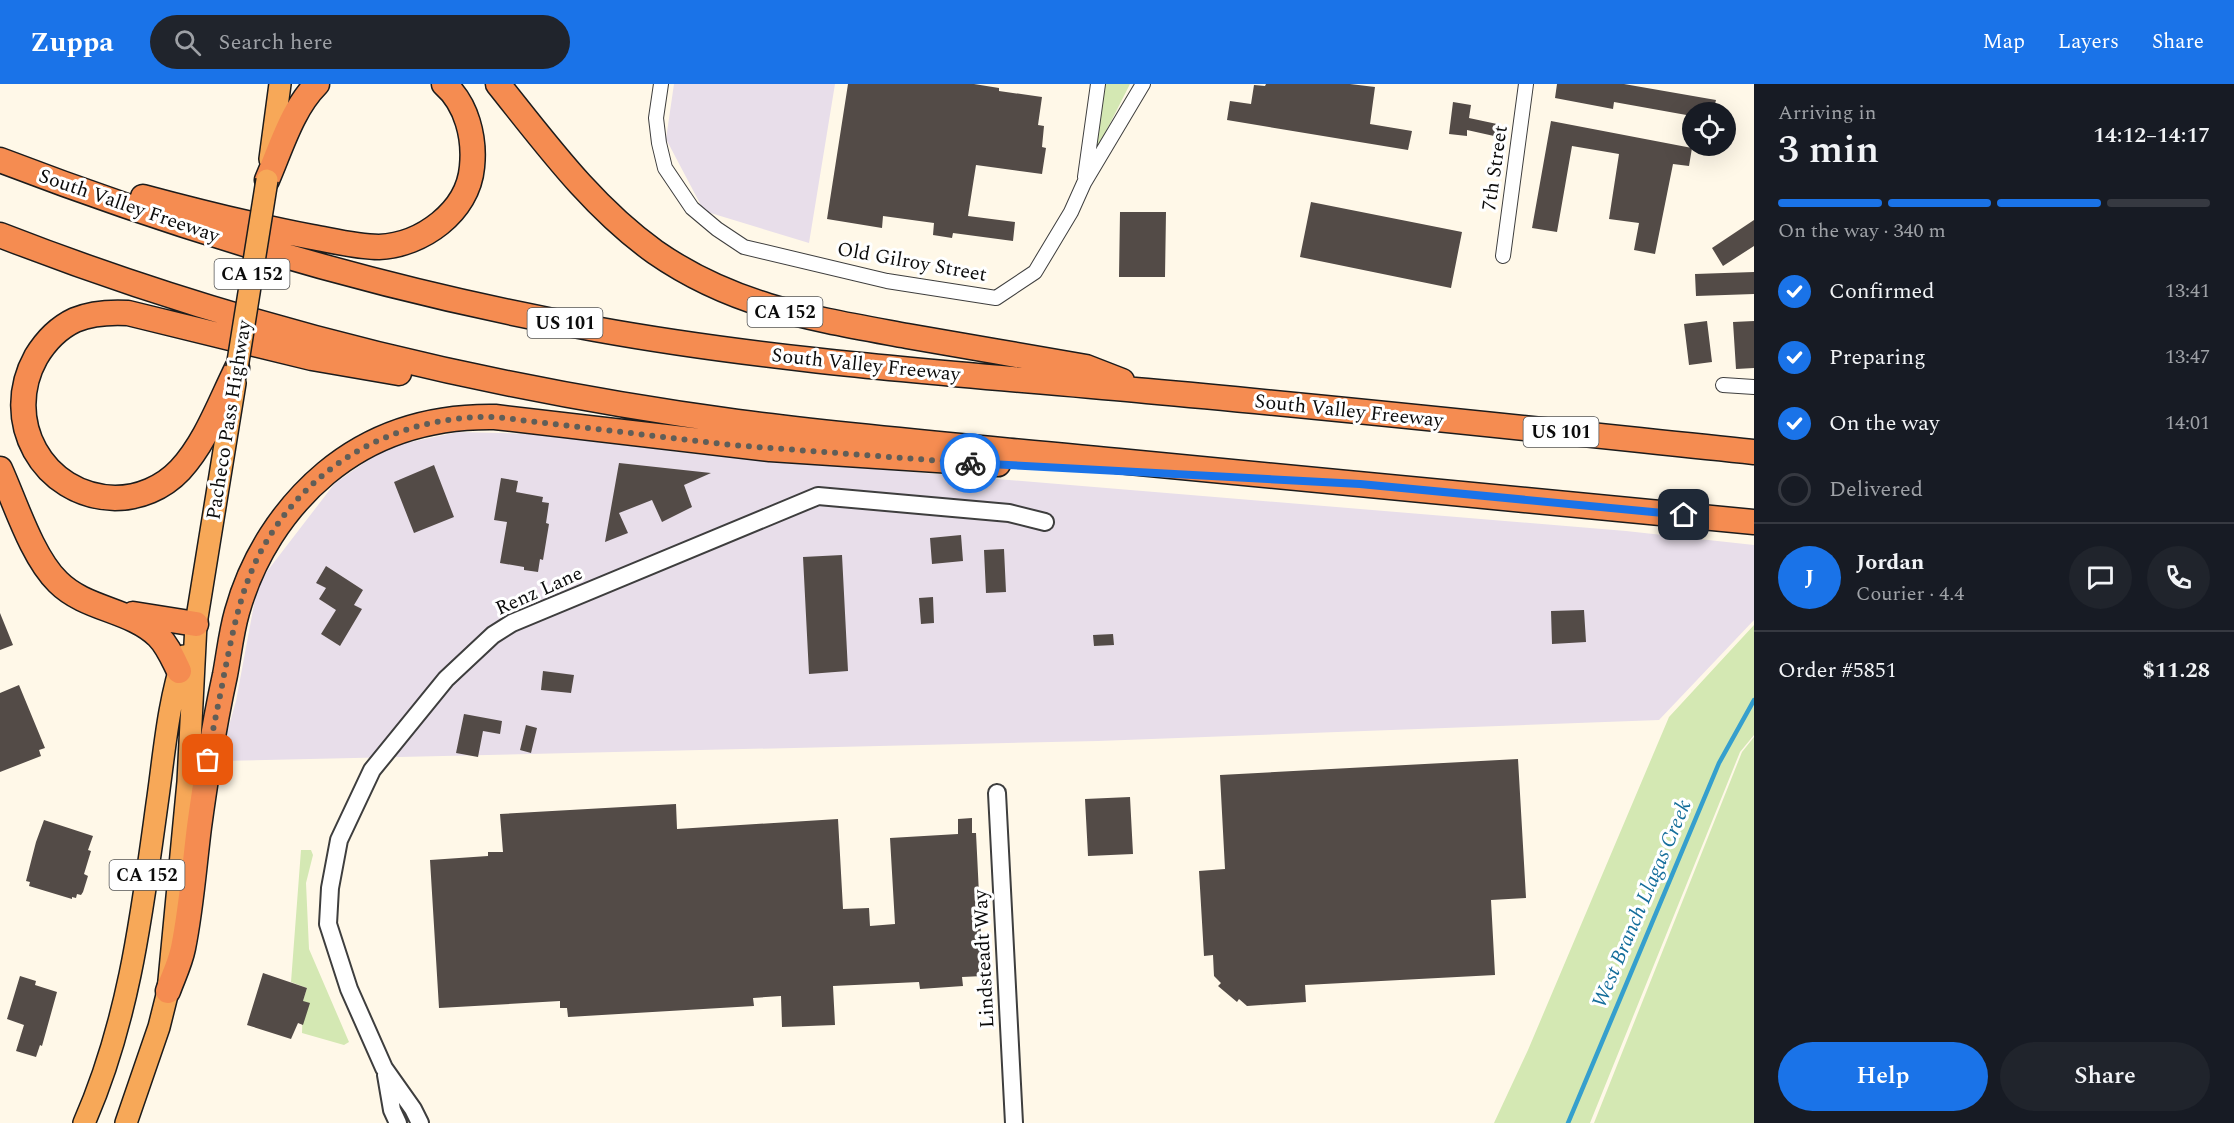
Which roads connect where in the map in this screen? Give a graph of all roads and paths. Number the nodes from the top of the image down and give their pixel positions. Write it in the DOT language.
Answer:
graph roads {
  1 [pos="280,84"];
  2 [pos="317,84"];
  3 [pos="444,84"];
  4 [pos="498,84"];
  5 [pos="662,84"];
  6 [pos="1098,84"];
  7 [pos="1143,84"];
  8 [pos="1526,84"];
  9 [pos="0,154"];
  10 [pos="0,160"];
  11 [pos="267,180"];
  12 [pos="1084,183"];
  13 [pos="0,235"];
  14 [pos="1503,256"];
  15 [pos="237,368"];
  16 [pos="1723,385"];
  17 [pos="1754,387"];
  18 [pos="1150,391"];
  19 [pos="615,403"];
  20 [pos="1754,452"];
  21 [pos="0,469"];
  22 [pos="1360,484"];
  23 [pos="1045,522"];
  24 [pos="1754,522"];
  25 [pos="110,610"];
  26 [pos="196,624"];
  27 [pos="179,671"];
  28 [pos="997,794"];
  29 [pos="168,991"];
  30 [pos="384,1068"];
  31 [pos="84,1123"];
  32 [pos="126,1123"];
  33 [pos="398,1123"];
  34 [pos="420,1123"];
  35 [pos="1014,1123"];
  1 -- 11 [label="highway, Pacheco Pass Highway / CA 152"];
  2 -- 11 [label="highway"];
  3 -- 9 [label="highway"];
  4 -- 18 [label="highway, CA 152"];
  5 -- 12 [label="street, Old Gilroy Street"];
  6 -- 12 [label="street"];
  7 -- 12 [label="street, Old Gilroy Street"];
  8 -- 14 [label="street, 7th Street"];
  10 -- 18 [label="highway, South Valley Freeway / US 101"];
  11 -- 15 [label="highway, Pacheco Pass Highway / CA 152, bridge"];
  13 -- 19 [label="highway"];
  15 -- 19 [label="highway"];
  15 -- 26 [label="highway, Pacheco Pass Highway / CA 152"];
  16 -- 17 [label="street"];
  18 -- 20 [label="highway, South Valley Freeway / US 101"];
  19 -- 22 [label="highway"];
  21 -- 25 [label="highway"];
  22 -- 24 [label="highway"];
  22 -- 29 [label="highway, CA 152"];
  23 -- 30 [label="street, Renz Lane"];
  25 -- 26 [label="highway"];
  25 -- 27 [label="highway"];
  26 -- 27 [label="highway, Pacheco Pass Highway / CA 152"];
  26 -- 29 [label="highway, Pacheco Pass Highway"];
  27 -- 31 [label="highway, Pacheco Pass Highway / CA 152"];
  28 -- 35 [label="street, Lindsteadt Way"];
  29 -- 32 [label="highway, Pacheco Pass Highway / CA 152"];
  30 -- 33 [label="street, Renz Lane"];
  30 -- 34 [label="street, Renz Lane"];
}
